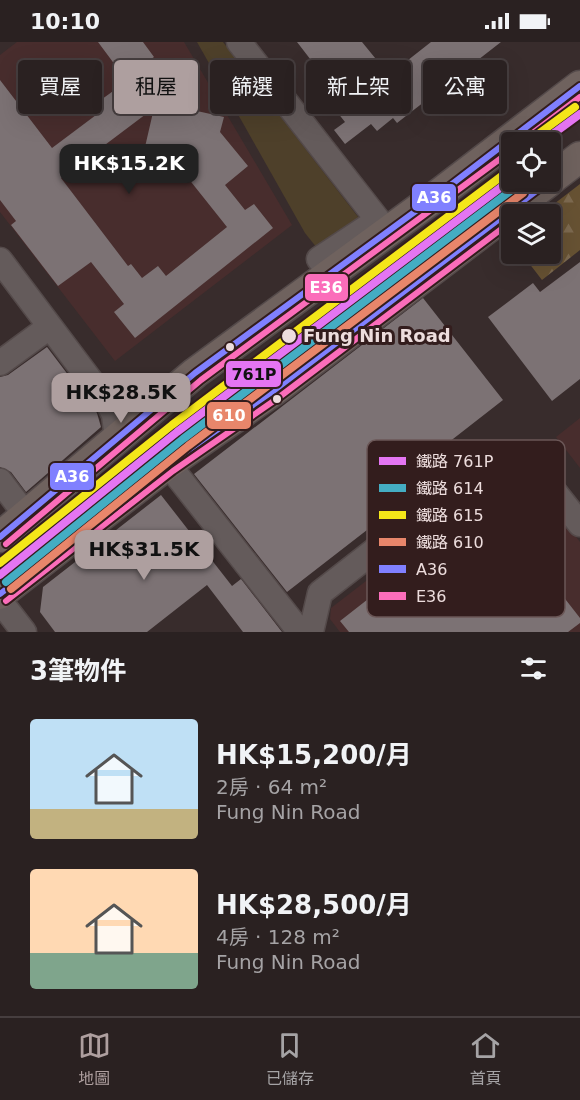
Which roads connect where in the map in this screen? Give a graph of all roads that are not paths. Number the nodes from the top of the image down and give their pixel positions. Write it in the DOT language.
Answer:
graph roads {
  1 [pos="239,42"];
  2 [pos="575,87"];
  3 [pos="580,157"];
  4 [pos="561,172"];
  5 [pos="535,192"];
  6 [pos="0,260"];
  7 [pos="324,266"];
  8 [pos="41,333"];
  9 [pos="0,363"];
  10 [pos="95,387"];
  11 [pos="159,402"];
  12 [pos="117,438"];
  13 [pos="168,464"];
  14 [pos="0,481"];
  15 [pos="565,505"];
  16 [pos="19,506"];
  17 [pos="580,524"];
  18 [pos="0,537"];
  19 [pos="367,556"];
  20 [pos="0,594"];
  21 [pos="0,601"];
  22 [pos="24,632"];
  23 [pos="300,632"];
  24 [pos="311,632"];
  1 -- 7 [label="street"];
  2 -- 7 [label="main road"];
  3 -- 4 [label="main road"];
  5 -- 13 [label="main road"];
  6 -- 10 [label="street"];
  7 -- 11 [label="main road"];
  8 -- 9 [label="street"];
  10 -- 11 [label="street"];
  10 -- 12 [label="street"];
  11 -- 12 [label="main road"];
  12 -- 18 [label="main road"];
  13 -- 20 [label="main road"];
  13 -- 23 [label="street"];
  14 -- 16 [label="street"];
  15 -- 17 [label="street"];
  19 -- 24 [label="street"];
  21 -- 22 [label="street"];
}
